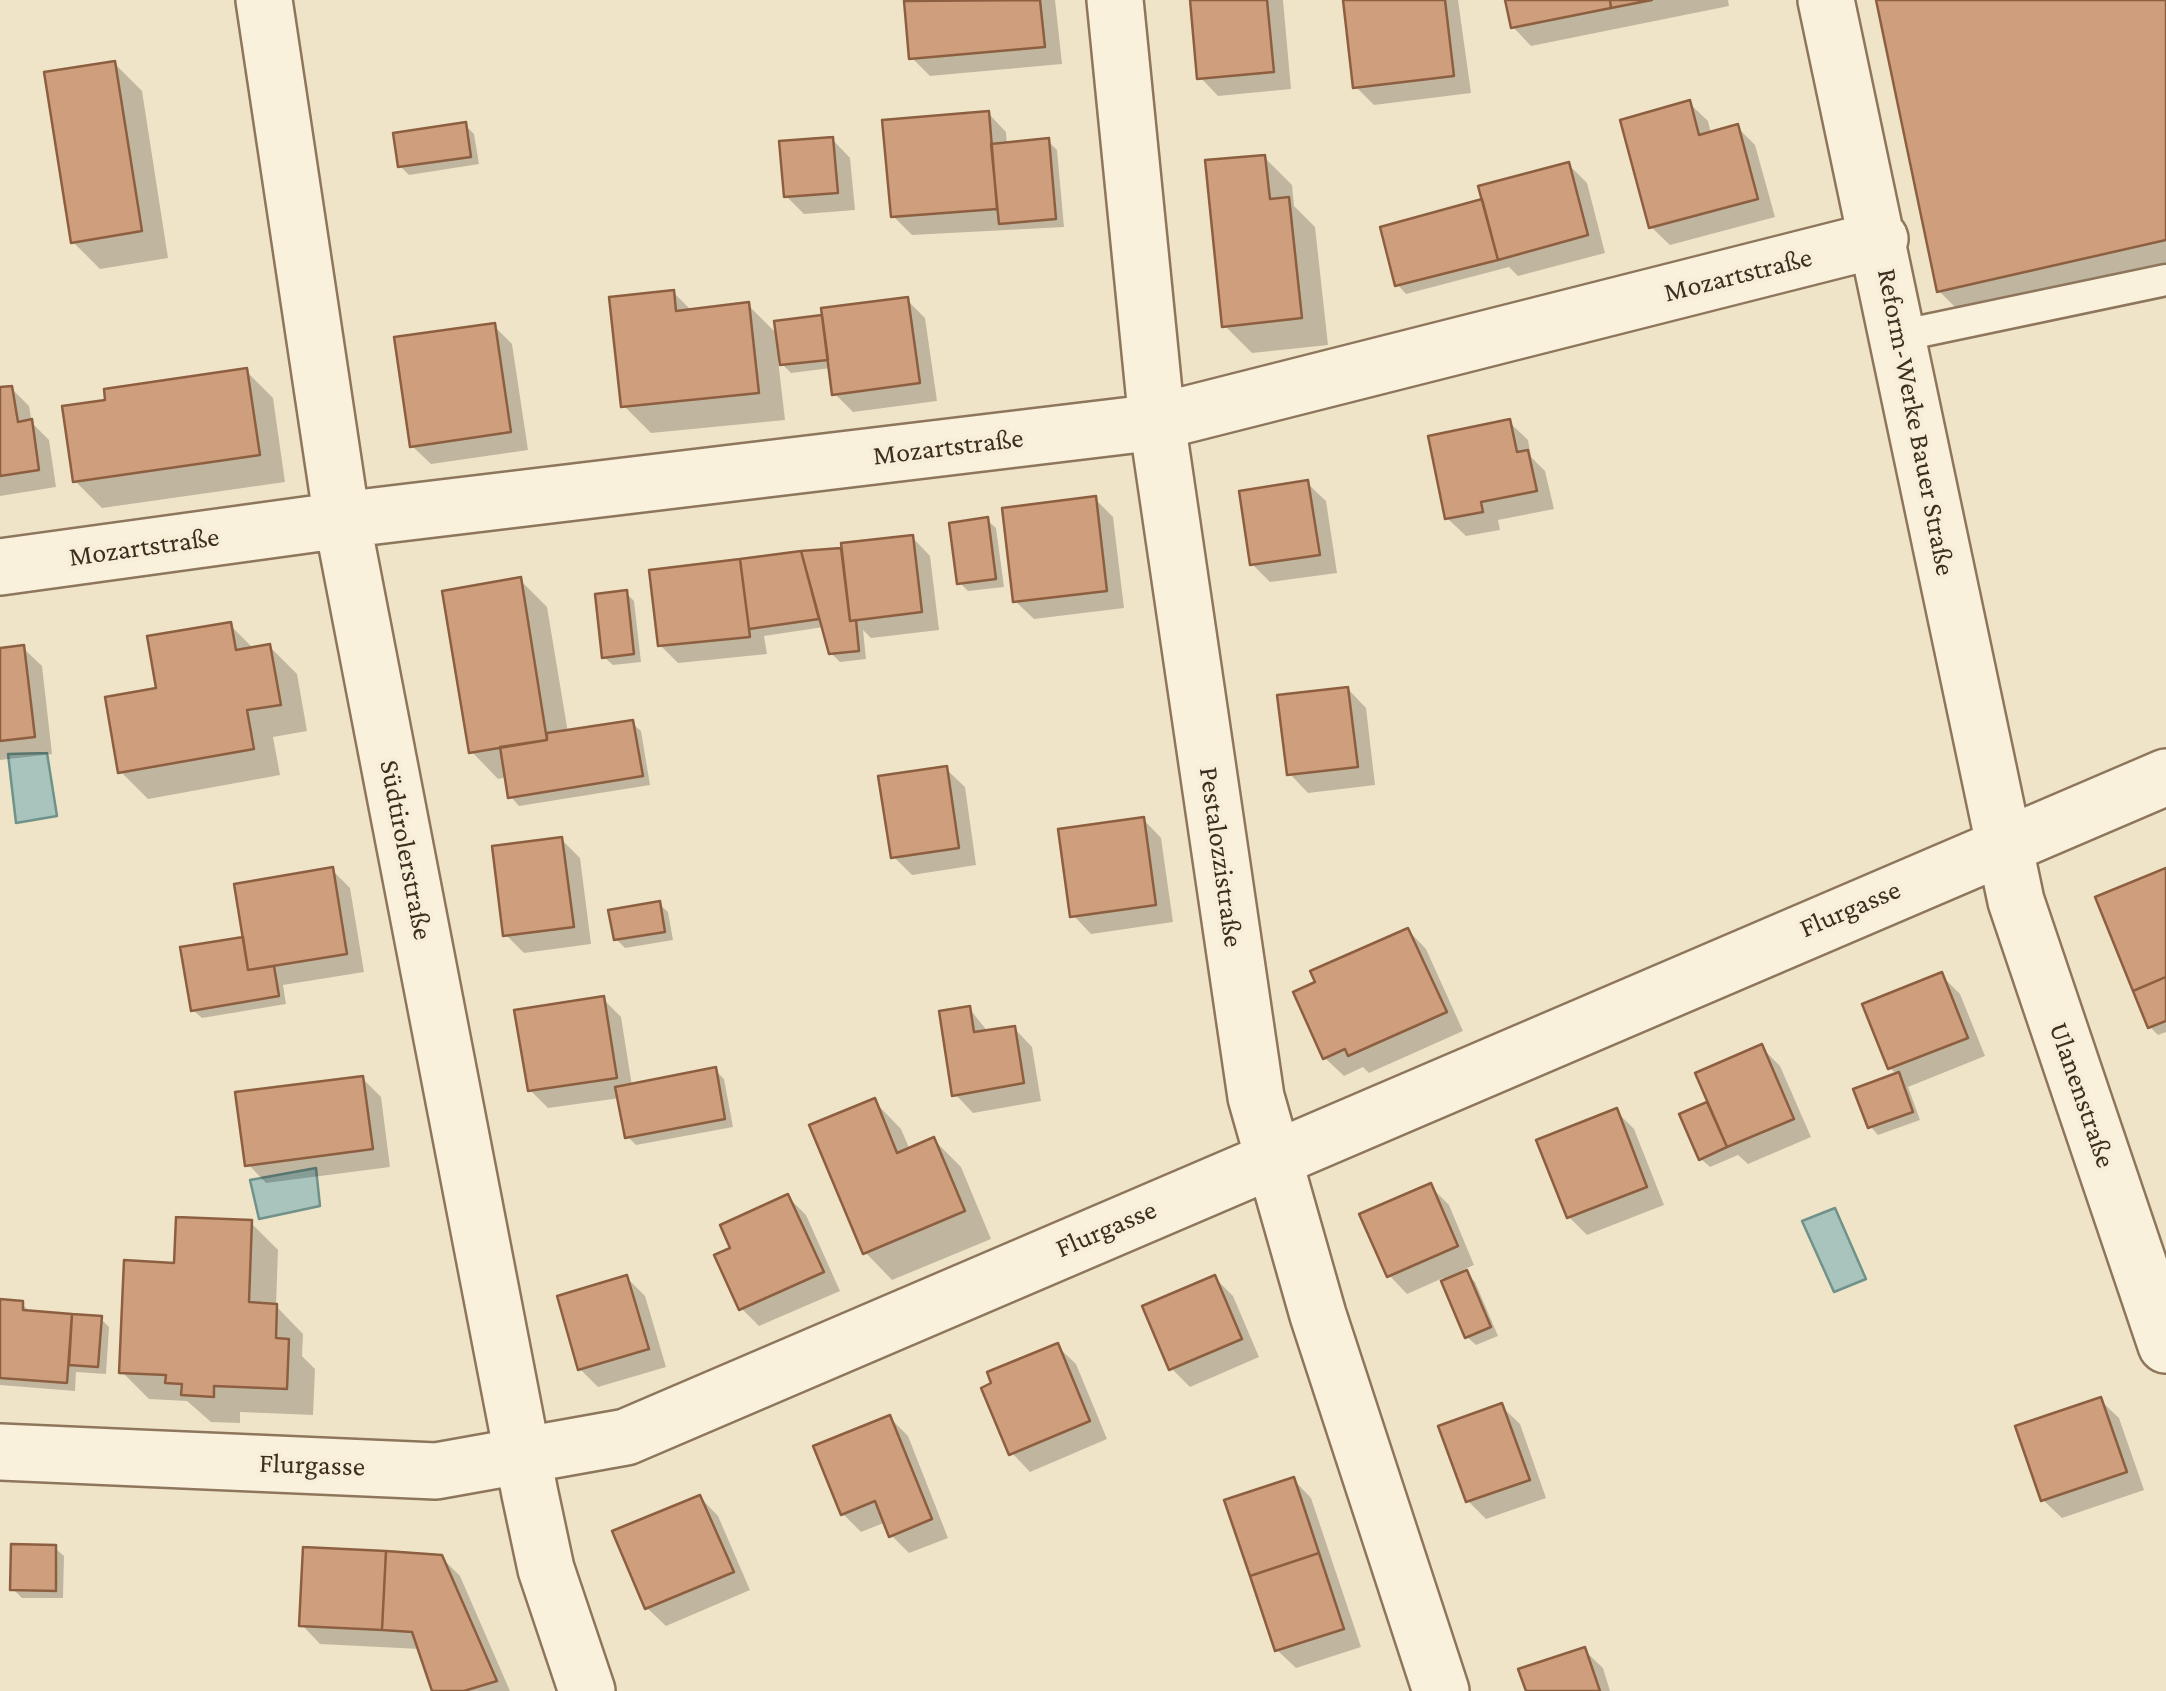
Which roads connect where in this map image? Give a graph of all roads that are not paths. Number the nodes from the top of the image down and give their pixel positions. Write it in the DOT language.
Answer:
graph roads {
  1 [pos="264,0"];
  2 [pos="1115,0"];
  3 [pos="1826,0"];
  4 [pos="1880,239"];
  5 [pos="2166,280"];
  6 [pos="1899,336"];
  7 [pos="1157,422"];
  8 [pos="342,520"];
  9 [pos="0,567"];
  10 [pos="2166,777"];
  11 [pos="2004,844"];
  12 [pos="1271,1156"];
  13 [pos="2166,1345"];
  14 [pos="0,1452"];
  15 [pos="523,1458"];
  16 [pos="586,1691"];
  17 [pos="1441,1691"];
  1 -- 8 [label="street, Südtirolerstraße"];
  2 -- 7 [label="street, Pestalozzistraße"];
  3 -- 4 [label="street, Reform-Werke Bauer Straße"];
  4 -- 6 [label="street, Reform-Werke Bauer Straße"];
  4 -- 7 [label="street, Mozartstraße"];
  5 -- 6 [label="lane"];
  6 -- 11 [label="street, Reform-Werke Bauer Straße"];
  7 -- 8 [label="street, Mozartstraße"];
  7 -- 12 [label="street, Pestalozzistraße"];
  8 -- 9 [label="street, Mozartstraße"];
  8 -- 15 [label="street, Südtirolerstraße"];
  10 -- 11 [label="street, Flurgasse"];
  11 -- 12 [label="street, Flurgasse"];
  11 -- 13 [label="street, Ulanenstraße"];
  12 -- 15 [label="street, Flurgasse"];
  12 -- 17 [label="street, Pestalozzistraße"];
  14 -- 15 [label="street, Flurgasse"];
  15 -- 16 [label="street, Südtirolerstraße"];
}
